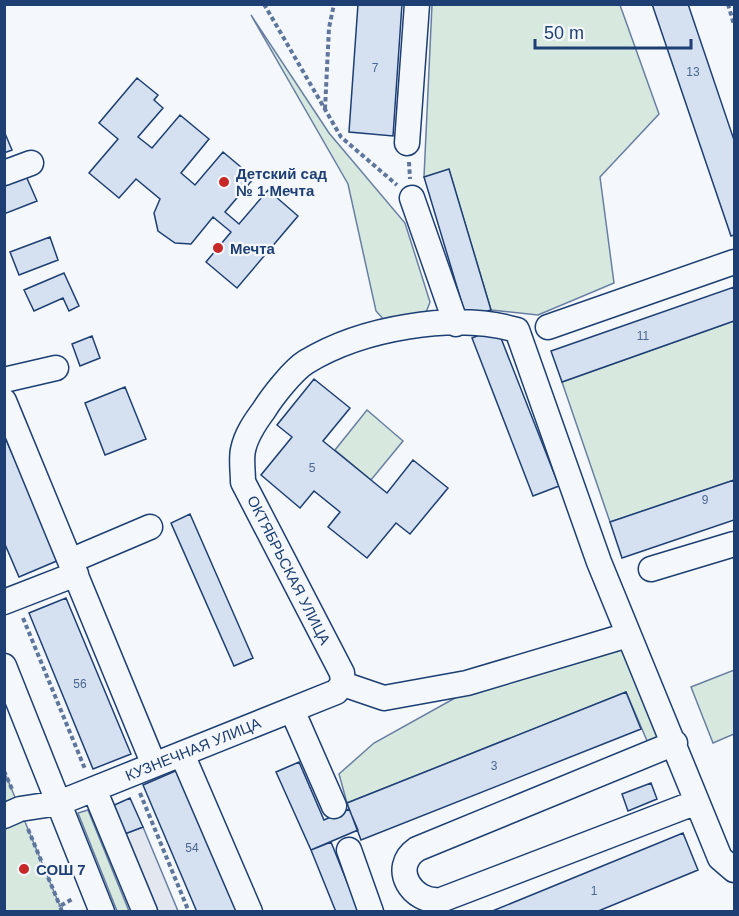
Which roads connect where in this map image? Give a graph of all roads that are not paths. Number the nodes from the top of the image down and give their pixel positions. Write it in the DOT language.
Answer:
graph roads {
  1 [pos="417,4"];
  2 [pos="407,143"];
  3 [pos="31,163"];
  4 [pos="4,173"];
  5 [pos="412,198"];
  6 [pos="735,262"];
  7 [pos="456,324"];
  8 [pos="548,327"];
  9 [pos="56,369"];
  10 [pos="4,380"];
  11 [pos="4,401"];
  12 [pos="150,526"];
  13 [pos="735,544"];
  14 [pos="73,567"];
  15 [pos="651,569"];
  16 [pos="10,600"];
  17 [pos="628,635"];
  18 [pos="4,666"];
  19 [pos="343,684"];
  20 [pos="292,710"];
  21 [pos="675,742"];
  22 [pos="182,754"];
  23 [pos="154,765"];
  24 [pos="94,789"];
  25 [pos="697,802"];
  26 [pos="59,803"];
  27 [pos="334,806"];
  28 [pos="12,812"];
  29 [pos="349,850"];
  30 [pos="727,864"];
  31 [pos="102,912"];
  32 [pos="145,912"];
  33 [pos="250,912"];
  34 [pos="371,912"];
  1 -- 2 [label="street"];
  3 -- 4 [label="street"];
  5 -- 7 [label="street"];
  6 -- 8 [label="street"];
  7 -- 17 [label="street, ОКТЯБРЬСКАЯ УЛИЦА"];
  7 -- 19 [label="street, ОКТЯБРЬСКАЯ УЛИЦА"];
  9 -- 10 [label="street"];
  11 -- 14 [label="street"];
  12 -- 14 [label="street"];
  13 -- 15 [label="street"];
  14 -- 16 [label="street"];
  14 -- 23 [label="street"];
  17 -- 19 [label="street"];
  17 -- 21 [label="street, ОКТЯБРЬСКАЯ УЛИЦА"];
  18 -- 26 [label="street"];
  19 -- 20 [label="street, КУЗНЕЧНАЯ УЛИЦА"];
  20 -- 22 [label="street, КУЗНЕЧНАЯ УЛИЦА"];
  20 -- 27 [label="street"];
  21 -- 25 [label="street, ОКТЯБРЬСКАЯ УЛИЦА"];
  21 -- 25 [label="street"];
  22 -- 23 [label="street, КУЗНЕЧНАЯ УЛИЦА"];
  22 -- 33 [label="street"];
  23 -- 24 [label="street, КУЗНЕЧНАЯ УЛИЦА"];
  24 -- 26 [label="street, КУЗНЕЧНАЯ УЛИЦА"];
  24 -- 32 [label="street"];
  25 -- 30 [label="street, ОКТЯБРЬСКАЯ УЛИЦА"];
  26 -- 28 [label="street, КУЗНЕЧНАЯ УЛИЦА"];
  26 -- 31 [label="street"];
  29 -- 34 [label="street"];
}
